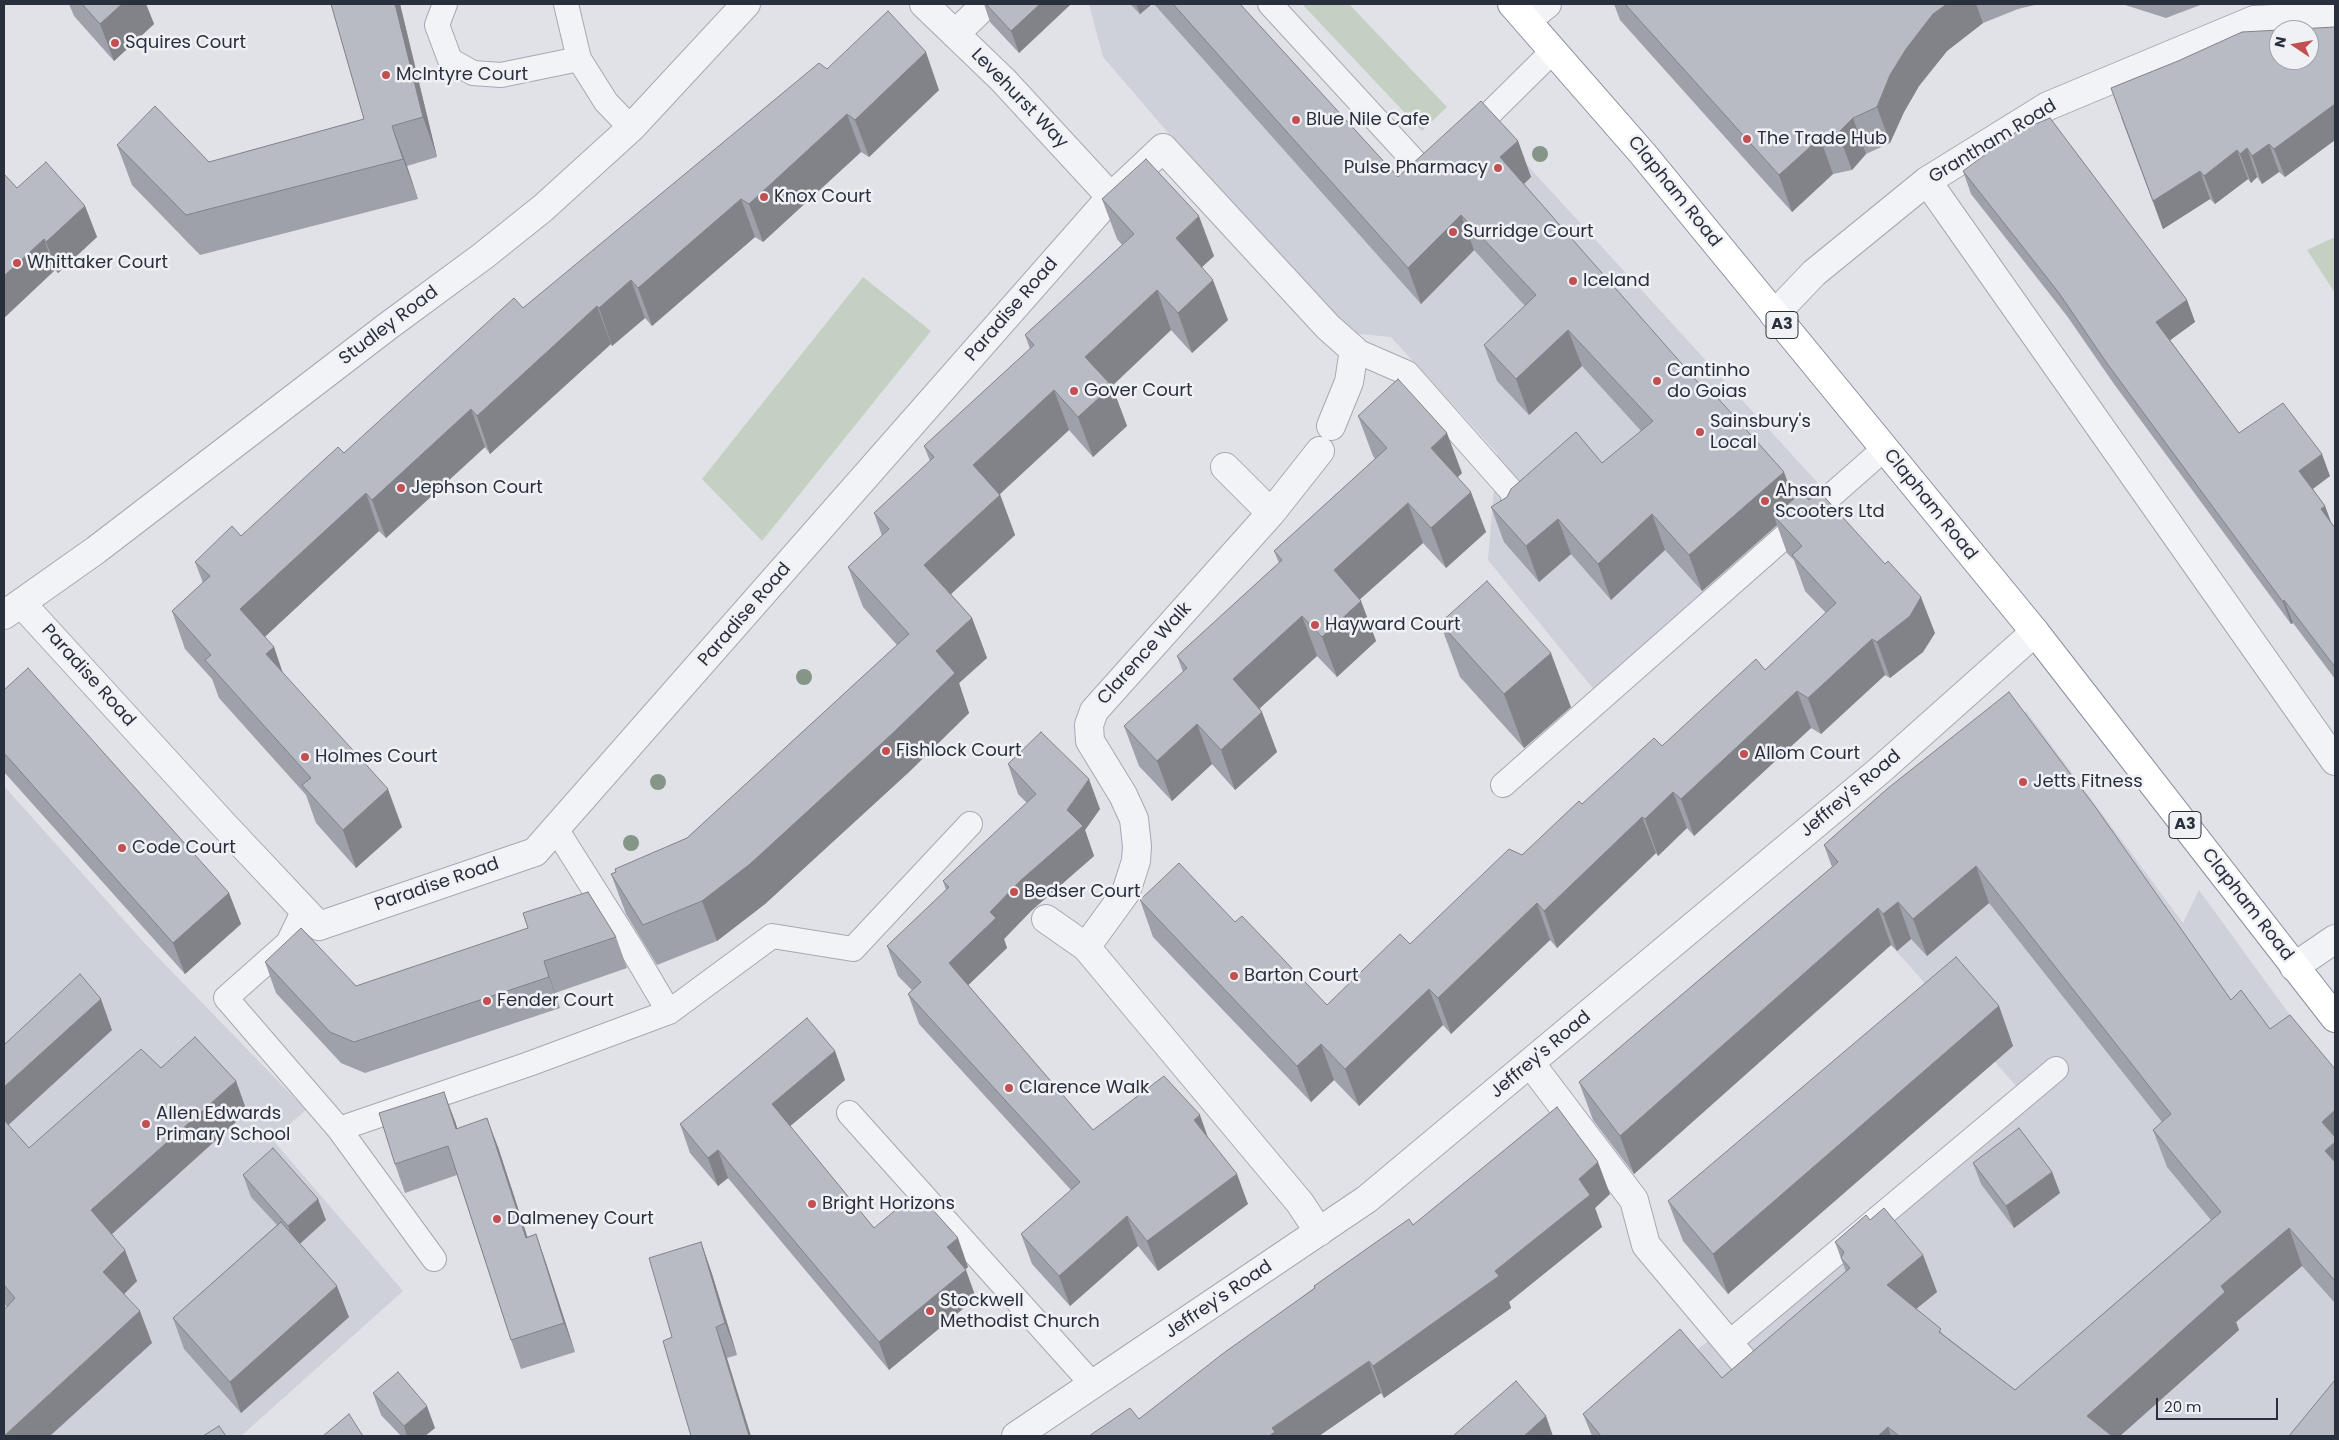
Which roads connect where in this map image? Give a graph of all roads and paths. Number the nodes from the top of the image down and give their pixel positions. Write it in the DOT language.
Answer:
graph roads {
  1 [pos="445,4"];
  2 [pos="566,4"];
  3 [pos="746,4"];
  4 [pos="924,4"];
  5 [pos="986,4"];
  6 [pos="1270,4"];
  7 [pos="1528,9"];
  8 [pos="2335,16"];
  9 [pos="955,34"];
  10 [pos="1554,50"];
  11 [pos="579,59"];
  12 [pos="631,128"];
  13 [pos="1928,181"];
  14 [pos="1111,197"];
  15 [pos="1774,315"];
  16 [pos="1354,350"];
  17 [pos="1331,426"];
  18 [pos="1884,449"];
  19 [pos="1320,451"];
  20 [pos="1225,467"];
  21 [pos="1270,513"];
  22 [pos="1510,524"];
  23 [pos="12,609"];
  24 [pos="2035,632"];
  25 [pos="2335,761"];
  26 [pos="1503,785"];
  27 [pos="970,824"];
  28 [pos="556,829"];
  29 [pos="304,910"];
  30 [pos="1046,919"];
  31 [pos="2335,939"];
  32 [pos="1086,947"];
  33 [pos="2294,967"];
  34 [pos="669,1012"];
  35 [pos="2335,1018"];
  36 [pos="1531,1064"];
  37 [pos="2056,1069"];
  38 [pos="849,1113"];
  39 [pos="338,1129"];
  40 [pos="1319,1232"];
  41 [pos="434,1259"];
  42 [pos="1729,1343"];
  43 [pos="1756,1376"];
  44 [pos="1093,1385"];
  45 [pos="1016,1436"];
  1 -- 11 [label="lane"];
  2 -- 11 [label="lane"];
  3 -- 12 [label="street, Studley Road"];
  4 -- 9 [label="street, Levehurst Way"];
  5 -- 9 [label="street"];
  6 -- 10 [label="lane"];
  7 -- 10 [label="highway, Clapham Road / A3"];
  8 -- 13 [label="street, Grantham Road"];
  9 -- 14 [label="street, Levehurst Way"];
  10 -- 15 [label="highway, Clapham Road / A3"];
  11 -- 12 [label="lane"];
  12 -- 23 [label="street, Studley Road"];
  13 -- 15 [label="street, Grantham Road"];
  13 -- 25 [label="street"];
  14 -- 16 [label="street, Paradise Road"];
  14 -- 28 [label="street, Paradise Road"];
  15 -- 18 [label="highway, Clapham Road / A3"];
  16 -- 17 [label="street"];
  16 -- 22 [label="lane"];
  18 -- 24 [label="highway, Clapham Road / A3"];
  18 -- 26 [label="lane"];
  19 -- 21 [label="street, Clarence Walk"];
  20 -- 21 [label="street"];
  21 -- 32 [label="street, Clarence Walk"];
  23 -- 29 [label="street, Paradise Road"];
  24 -- 33 [label="highway, Clapham Road / A3"];
  24 -- 36 [label="street, Jeffrey's Road"];
  27 -- 34 [label="lane"];
  28 -- 29 [label="street, Paradise Road"];
  28 -- 34 [label="lane"];
  29 -- 39 [label="lane"];
  30 -- 32 [label="street"];
  31 -- 33 [label="street"];
  32 -- 40 [label="street"];
  33 -- 35 [label="highway, Clapham Road / A3"];
  34 -- 39 [label="lane"];
  36 -- 40 [label="street, Jeffrey's Road"];
  36 -- 42 [label="street"];
  37 -- 42 [label="lane"];
  38 -- 44 [label="lane"];
  39 -- 41 [label="lane"];
  40 -- 44 [label="street, Jeffrey's Road"];
  42 -- 43 [label="street"];
  44 -- 45 [label="street, Jeffrey's Road"];
}
